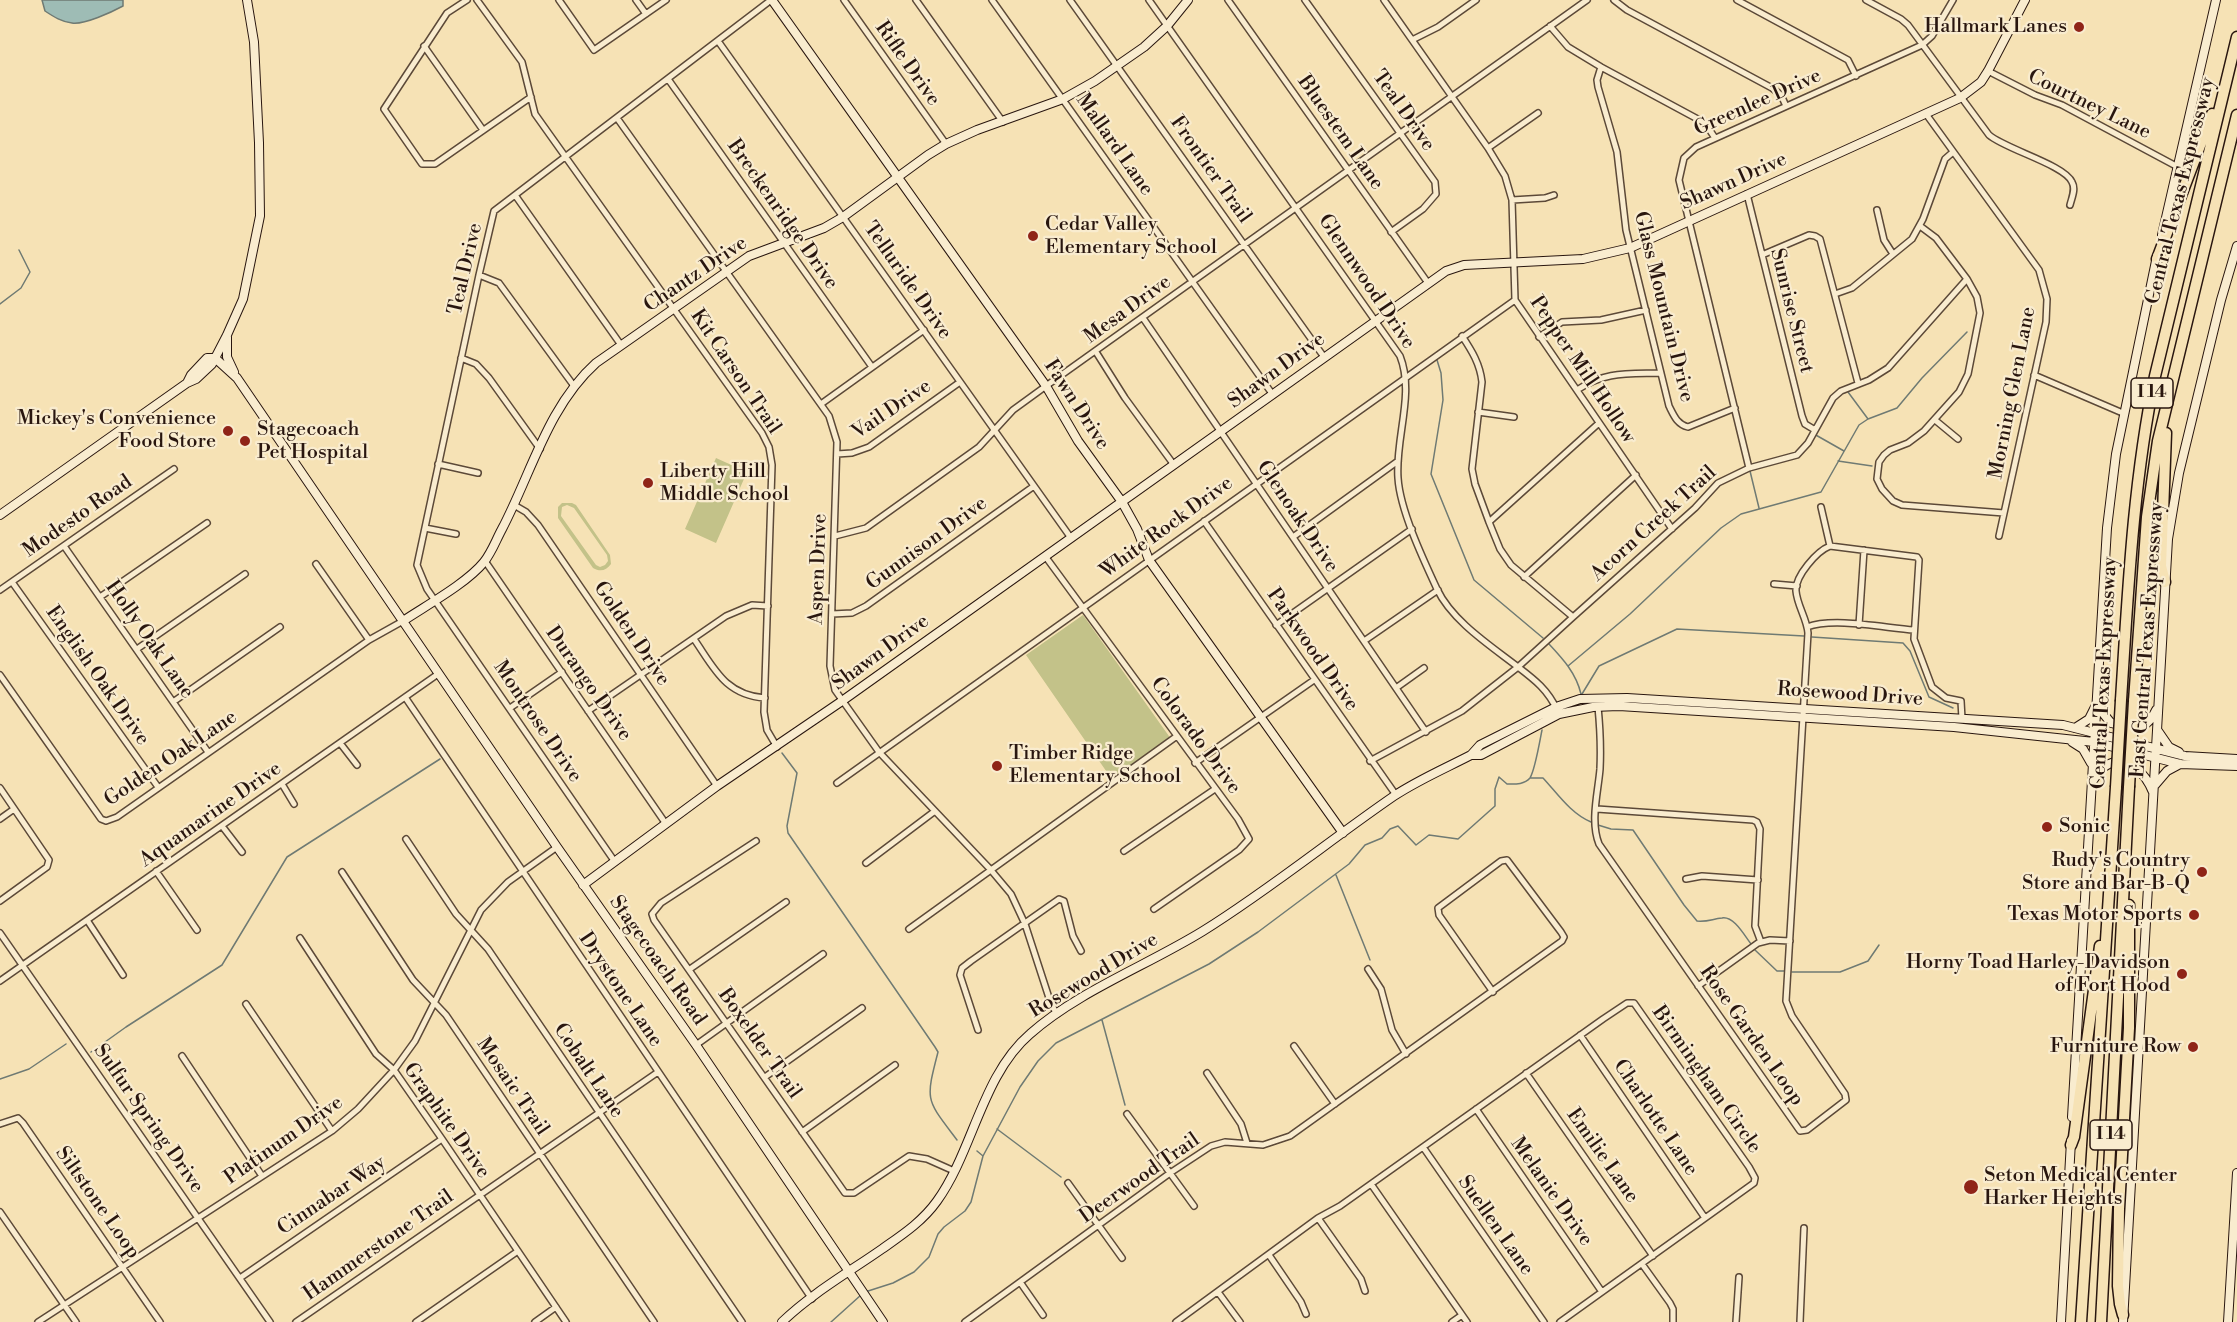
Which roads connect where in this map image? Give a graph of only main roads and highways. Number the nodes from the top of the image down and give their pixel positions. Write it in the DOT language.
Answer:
graph roads {
  1 [pos="247,0"];
  2 [pos="772,0"];
  3 [pos="1188,0"];
  4 [pos="2025,0"];
  5 [pos="2218,0"];
  6 [pos="2237,37"];
  7 [pos="2223,92"];
  8 [pos="2237,115"];
  9 [pos="898,177"];
  10 [pos="2237,246"];
  11 [pos="2157,259"];
  12 [pos="227,335"];
  13 [pos="215,358"];
  14 [pos="237,378"];
  15 [pos="2167,404"];
  16 [pos="1122,502"];
  17 [pos="0,514"];
  18 [pos="2165,582"];
  19 [pos="403,621"];
  20 [pos="2097,700"];
  21 [pos="2159,704"];
  22 [pos="1557,711"];
  23 [pos="2075,728"];
  24 [pos="2157,730"];
  25 [pos="2094,738"];
  26 [pos="2068,739"];
  27 [pos="2237,752"];
  28 [pos="2156,754"];
  29 [pos="2185,756"];
  30 [pos="2237,759"];
  31 [pos="2224,762"];
  32 [pos="2180,764"];
  33 [pos="2237,766"];
  34 [pos="2093,770"];
  35 [pos="2237,772"];
  36 [pos="2092,783"];
  37 [pos="2154,790"];
  38 [pos="1343,833"];
  39 [pos="2125,862"];
  40 [pos="583,885"];
  41 [pos="2108,917"];
  42 [pos="2071,1145"];
  43 [pos="2237,1173"];
  44 [pos="2234,1270"];
  45 [pos="849,1272"];
  46 [pos="2123,1319"];
  47 [pos="782,1322"];
  48 [pos="883,1322"];
  49 [pos="2061,1322"];
  50 [pos="2081,1322"];
  51 [pos="2101,1322"];
  52 [pos="2228,1322"];
  1 -- 12 [label="main road"];
  2 -- 9 [label="main road, Fawn Drive"];
  3 -- 9 [label="main road, Chantz Drive"];
  4 -- 16 [label="main road, Shawn Drive"];
  5 -- 11 [label="main road"];
  6 -- 7 [label="highway, Central Texas Expressway / I 14"];
  7 -- 11 [label="highway"];
  7 -- 41 [label="highway, Central Texas Expressway / I 14, bridge"];
  8 -- 15 [label="highway, Central Texas Expressway / I 14"];
  9 -- 16 [label="main road, Fawn Drive"];
  9 -- 19 [label="main road, Chantz Drive"];
  10 -- 18 [label="main road, East Central Texas Expressway"];
  11 -- 20 [label="main road"];
  12 -- 13 [label="main road"];
  12 -- 14 [label="main road"];
  13 -- 14 [label="main road"];
  13 -- 17 [label="main road"];
  14 -- 19 [label="main road, Stagecoach Road"];
  15 -- 18 [label="highway"];
  15 -- 39 [label="highway, Central Texas Expressway / I 14, bridge"];
  16 -- 38 [label="main road, Fawn Drive"];
  16 -- 40 [label="main road, Shawn Drive"];
  18 -- 21 [label="main road, East Central Texas Expressway"];
  19 -- 40 [label="main road, Stagecoach Road"];
  20 -- 21 [label="main road"];
  20 -- 23 [label="main road"];
  20 -- 25 [label="main road"];
  21 -- 24 [label="main road, East Central Texas Expressway"];
  22 -- 23 [label="main road, Rosewood Drive"];
  22 -- 26 [label="main road, Rosewood Drive"];
  22 -- 38 [label="main road, Rosewood Drive"];
  23 -- 25 [label="main road, Rosewood Drive"];
  24 -- 28 [label="main road, East Central Texas Expressway"];
  24 -- 29 [label="main road"];
  25 -- 26 [label="main road, Rosewood Drive"];
  25 -- 28 [label="main road, Rosewood Drive"];
  25 -- 34 [label="main road"];
  26 -- 34 [label="main road"];
  27 -- 31 [label="main road"];
  28 -- 29 [label="main road, Rosewood Drive"];
  28 -- 32 [label="main road, Rosewood Drive"];
  28 -- 37 [label="main road, East Central Texas Expressway"];
  29 -- 31 [label="main road, Rosewood Drive"];
  30 -- 31 [label="main road, Rosewood Drive"];
  31 -- 32 [label="main road, Rosewood Drive"];
  31 -- 33 [label="main road, Rosewood Drive"];
  31 -- 35 [label="main road"];
  32 -- 37 [label="main road"];
  34 -- 36 [label="main road"];
  36 -- 37 [label="main road"];
  36 -- 42 [label="main road"];
  37 -- 46 [label="main road, East Central Texas Expressway"];
  38 -- 45 [label="main road, Rosewood Drive"];
  39 -- 46 [label="highway"];
  39 -- 51 [label="highway, Central Texas Expressway / I 14"];
  40 -- 45 [label="main road, Stagecoach Road"];
  41 -- 42 [label="highway"];
  41 -- 50 [label="highway, Central Texas Expressway / I 14"];
  42 -- 49 [label="main road"];
  43 -- 44 [label="main road"];
  44 -- 52 [label="main road"];
  45 -- 47 [label="main road, Rosewood Drive"];
  45 -- 48 [label="main road, Stagecoach Road"];
}
